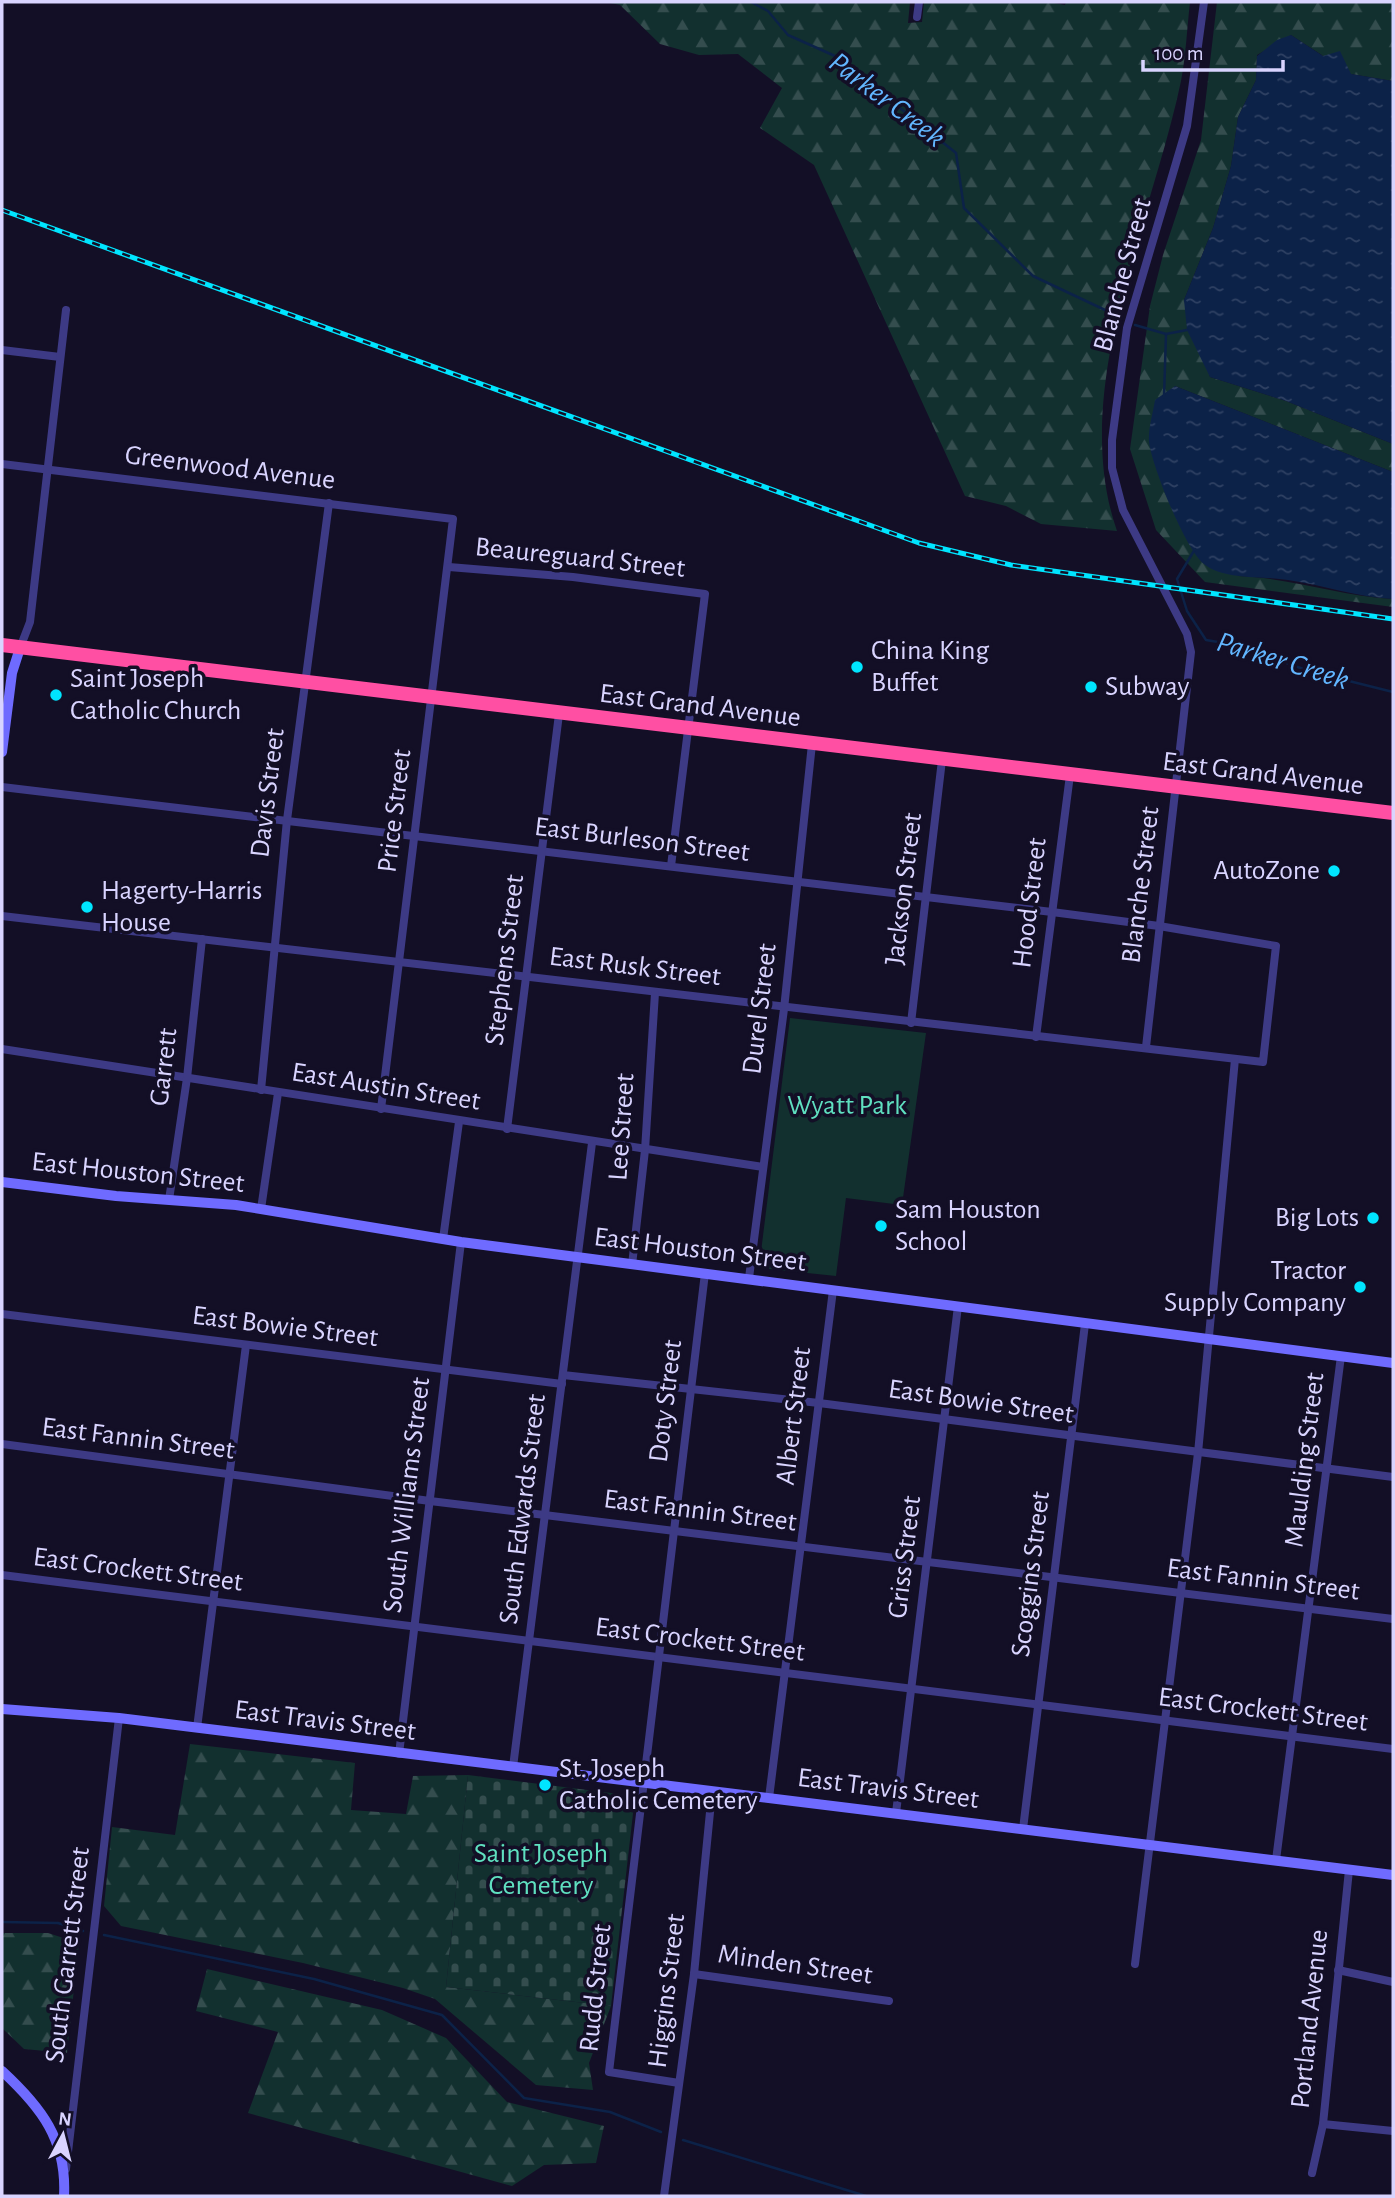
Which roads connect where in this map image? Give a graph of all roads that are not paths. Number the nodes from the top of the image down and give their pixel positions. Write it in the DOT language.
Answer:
graph roads {
  1 [pos="919,2"];
  2 [pos="1204,2"];
  3 [pos="917,16"];
  4 [pos="66,310"];
  5 [pos="2,350"];
  6 [pos="60,357"];
  7 [pos="2,464"];
  8 [pos="48,469"];
  9 [pos="329,503"];
  10 [pos="453,519"];
  11 [pos="449,567"];
  12 [pos="2,646"];
  13 [pos="20,648"];
  14 [pos="305,683"];
  15 [pos="432,699"];
  16 [pos="559,714"];
  17 [pos="687,729"];
  18 [pos="812,744"];
  19 [pos="2,752"];
  20 [pos="942,761"];
  21 [pos="1070,775"];
  22 [pos="2,787"];
  23 [pos="1175,789"];
  24 [pos="1393,813"];
  25 [pos="287,820"];
  26 [pos="415,835"];
  27 [pos="542,851"];
  28 [pos="671,866"];
  29 [pos="799,881"];
  30 [pos="925,898"];
  31 [pos="1052,912"];
  32 [pos="2,916"];
  33 [pos="1159,926"];
  34 [pos="202,939"];
  35 [pos="273,947"];
  36 [pos="398,961"];
  37 [pos="526,976"];
  38 [pos="655,993"];
  39 [pos="784,1009"];
  40 [pos="911,1023"];
  41 [pos="1036,1037"];
  42 [pos="1146,1047"];
  43 [pos="2,1049"];
  44 [pos="1235,1059"];
  45 [pos="1263,1062"];
  46 [pos="187,1078"];
  47 [pos="261,1090"];
  48 [pos="278,1093"];
  49 [pos="381,1109"];
  50 [pos="459,1122"];
  51 [pos="507,1129"];
  52 [pos="592,1143"];
  53 [pos="645,1150"];
  54 [pos="763,1167"];
  55 [pos="2,1182"];
  56 [pos="169,1200"];
  57 [pos="261,1209"];
  58 [pos="443,1239"];
  59 [pos="461,1242"];
  60 [pos="578,1257"];
  61 [pos="632,1265"];
  62 [pos="705,1273"];
  63 [pos="750,1278"];
  64 [pos="833,1290"];
  65 [pos="958,1307"];
  66 [pos="2,1314"];
  67 [pos="1085,1324"];
  68 [pos="1208,1339"];
  69 [pos="246,1345"];
  70 [pos="1341,1356"];
  71 [pos="1393,1363"];
  72 [pos="445,1370"];
  73 [pos="563,1380"];
  74 [pos="691,1389"];
  75 [pos="819,1403"];
  76 [pos="944,1419"];
  77 [pos="1071,1436"];
  78 [pos="2,1444"];
  79 [pos="1198,1453"];
  80 [pos="1326,1469"];
  81 [pos="230,1474"];
  82 [pos="1393,1477"];
  83 [pos="430,1501"];
  84 [pos="545,1515"];
  85 [pos="673,1531"];
  86 [pos="801,1546"];
  87 [pos="927,1562"];
  88 [pos="2,1575"];
  89 [pos="1054,1577"];
  90 [pos="1182,1593"];
  91 [pos="214,1602"];
  92 [pos="1309,1608"];
  93 [pos="1393,1619"];
  94 [pos="414,1628"];
  95 [pos="529,1642"];
  96 [pos="657,1657"];
  97 [pos="785,1673"];
  98 [pos="911,1689"];
  99 [pos="1038,1704"];
  100 [pos="2,1709"];
  101 [pos="119,1718"];
  102 [pos="1165,1721"];
  103 [pos="197,1728"];
  104 [pos="1292,1737"];
  105 [pos="1393,1749"];
  106 [pos="399,1754"];
  107 [pos="513,1768"];
  108 [pos="642,1784"];
  109 [pos="712,1792"];
  110 [pos="769,1798"];
  111 [pos="896,1813"];
  112 [pos="1023,1829"];
  113 [pos="1150,1844"];
  114 [pos="1276,1860"];
  115 [pos="1349,1870"];
  116 [pos="1393,1875"];
  117 [pos="1135,1964"];
  118 [pos="1338,1970"];
  119 [pos="694,1974"];
  120 [pos="1393,1982"];
  121 [pos="889,2001"];
  122 [pos="2,2071"];
  123 [pos="679,2083"];
  124 [pos="1323,2124"];
  125 [pos="1393,2131"];
  126 [pos="1312,2172"];
  127 [pos="65,2179"];
  128 [pos="64,2196"];
  129 [pos="664,2196"];
  1 -- 3 [label="street"];
  2 -- 23 [label="street, Blanche Street"];
  4 -- 6 [label="street"];
  5 -- 6 [label="street"];
  6 -- 8 [label="street"];
  7 -- 8 [label="street, Greenwood Avenue"];
  8 -- 9 [label="street, Greenwood Avenue"];
  8 -- 13 [label="street"];
  9 -- 10 [label="street, Greenwood Avenue"];
  9 -- 14 [label="street, Davis Street"];
  10 -- 11 [label="street, Price Street"];
  11 -- 15 [label="street, Price Street"];
  11 -- 17 [label="street, Beaureguard Street"];
  12 -- 13 [label="highway, East Grand Avenue"];
  13 -- 14 [label="highway, East Grand Avenue"];
  13 -- 19 [label="street"];
  14 -- 15 [label="highway, East Grand Avenue"];
  14 -- 25 [label="street, Davis Street"];
  15 -- 16 [label="highway, East Grand Avenue"];
  15 -- 26 [label="street, Price Street"];
  16 -- 17 [label="highway, East Grand Avenue"];
  16 -- 27 [label="street, Stephens Street"];
  17 -- 18 [label="highway, East Grand Avenue"];
  17 -- 28 [label="street"];
  18 -- 20 [label="highway, East Grand Avenue"];
  18 -- 29 [label="street, Durel Street"];
  20 -- 21 [label="highway, East Grand Avenue"];
  20 -- 30 [label="street, Jackson Street"];
  21 -- 23 [label="highway, East Grand Avenue"];
  21 -- 31 [label="street, Hood Street"];
  22 -- 25 [label="street, East Burleson Street"];
  23 -- 24 [label="highway, East Grand Avenue"];
  23 -- 33 [label="street, Blanche Street"];
  25 -- 26 [label="street, East Burleson Street"];
  25 -- 35 [label="street, Davis Street"];
  26 -- 27 [label="street, East Burleson Street"];
  26 -- 36 [label="street, Price Street"];
  27 -- 28 [label="street, East Burleson Street"];
  27 -- 37 [label="street, Stephens Street"];
  28 -- 29 [label="street, East Burleson Street"];
  29 -- 30 [label="street, East Burleson Street"];
  29 -- 39 [label="street, Durel Street"];
  30 -- 31 [label="street, East Burleson Street"];
  30 -- 40 [label="street, Jackson Street"];
  31 -- 33 [label="street, East Burleson Street"];
  31 -- 41 [label="street, Hood Street"];
  32 -- 34 [label="street, East Rusk Street"];
  33 -- 42 [label="street, Blanche Street"];
  33 -- 45 [label="street, East Burleson Street"];
  34 -- 35 [label="street, East Rusk Street"];
  34 -- 46 [label="street, Garrett"];
  35 -- 36 [label="street, East Rusk Street"];
  35 -- 47 [label="street, Davis Street"];
  36 -- 37 [label="street, East Rusk Street"];
  36 -- 49 [label="street, Price Street"];
  37 -- 38 [label="street, East Rusk Street"];
  37 -- 51 [label="street, Stephens Street"];
  38 -- 39 [label="street, East Rusk Street"];
  38 -- 53 [label="street, Lee Street"];
  39 -- 40 [label="street, East Rusk Street"];
  39 -- 54 [label="street, Durel Street"];
  40 -- 41 [label="street, East Rusk Street"];
  41 -- 42 [label="street, East Rusk Street"];
  42 -- 44 [label="street, East Rusk Street"];
  43 -- 46 [label="street, East Austin Street"];
  44 -- 45 [label="street, East Rusk Street"];
  44 -- 68 [label="street"];
  46 -- 47 [label="street, East Austin Street"];
  46 -- 56 [label="street, Garrett"];
  47 -- 48 [label="street, East Austin Street"];
  48 -- 49 [label="street, East Austin Street"];
  48 -- 57 [label="street"];
  49 -- 50 [label="street, East Austin Street"];
  50 -- 51 [label="street, East Austin Street"];
  50 -- 58 [label="street"];
  51 -- 52 [label="street, East Austin Street"];
  52 -- 53 [label="street, East Austin Street"];
  52 -- 60 [label="street, South Edwards Street"];
  53 -- 54 [label="street, East Austin Street"];
  53 -- 61 [label="street, Lee Street"];
  54 -- 63 [label="street, Durel Street"];
  55 -- 56 [label="street, East Houston Street"];
  56 -- 57 [label="street, East Houston Street"];
  57 -- 58 [label="street, East Houston Street"];
  58 -- 59 [label="street, East Houston Street"];
  59 -- 60 [label="street, East Houston Street"];
  59 -- 72 [label="street, South Williams Street"];
  60 -- 61 [label="street, East Houston Street"];
  60 -- 73 [label="street, South Edwards Street"];
  61 -- 62 [label="street, East Houston Street"];
  62 -- 63 [label="street, East Houston Street"];
  62 -- 74 [label="street, Doty Street"];
  63 -- 64 [label="street, East Houston Street"];
  64 -- 65 [label="street, East Houston Street"];
  64 -- 75 [label="street, Albert Street"];
  65 -- 67 [label="street, East Houston Street"];
  65 -- 76 [label="street, Griss Street"];
  66 -- 69 [label="street, East Bowie Street"];
  67 -- 68 [label="street, East Houston Street"];
  67 -- 77 [label="street, Scoggins Street"];
  68 -- 70 [label="street, East Houston Street"];
  68 -- 79 [label="street"];
  69 -- 72 [label="street, East Bowie Street"];
  69 -- 81 [label="street"];
  70 -- 71 [label="street, East Houston Street"];
  70 -- 80 [label="street, Maulding Street"];
  72 -- 73 [label="street, East Bowie Street"];
  72 -- 83 [label="street, South Williams Street"];
  73 -- 74 [label="street, East Bowie Street"];
  73 -- 84 [label="street, South Edwards Street"];
  74 -- 75 [label="street, East Bowie Street"];
  74 -- 85 [label="street, Doty Street"];
  75 -- 76 [label="street, East Bowie Street"];
  75 -- 86 [label="street, Albert Street"];
  76 -- 77 [label="street, East Bowie Street"];
  76 -- 87 [label="street, Griss Street"];
  77 -- 79 [label="street, East Bowie Street"];
  77 -- 89 [label="street, Scoggins Street"];
  78 -- 81 [label="street, East Fannin Street"];
  79 -- 80 [label="street, East Bowie Street"];
  79 -- 90 [label="street"];
  80 -- 82 [label="street, East Bowie Street"];
  80 -- 92 [label="street, Maulding Street"];
  81 -- 83 [label="street, East Fannin Street"];
  81 -- 91 [label="street"];
  83 -- 84 [label="street, East Fannin Street"];
  83 -- 94 [label="street, South Williams Street"];
  84 -- 85 [label="street, East Fannin Street"];
  84 -- 95 [label="street, South Edwards Street"];
  85 -- 86 [label="street, East Fannin Street"];
  85 -- 96 [label="street, Doty Street"];
  86 -- 87 [label="street, East Fannin Street"];
  86 -- 97 [label="street, Albert Street"];
  87 -- 89 [label="street, East Fannin Street"];
  87 -- 98 [label="street, Griss Street"];
  88 -- 91 [label="street, East Crockett Street"];
  89 -- 90 [label="street, East Fannin Street"];
  89 -- 99 [label="street, Scoggins Street"];
  90 -- 92 [label="street, East Fannin Street"];
  90 -- 102 [label="street"];
  91 -- 94 [label="street, East Crockett Street"];
  91 -- 103 [label="street"];
  92 -- 93 [label="street, East Fannin Street"];
  92 -- 104 [label="street, Maulding Street"];
  94 -- 95 [label="street, East Crockett Street"];
  94 -- 106 [label="street, South Williams Street"];
  95 -- 96 [label="street, East Crockett Street"];
  95 -- 107 [label="street, South Edwards Street"];
  96 -- 97 [label="street, East Crockett Street"];
  96 -- 108 [label="street, Doty Street"];
  97 -- 98 [label="street, East Crockett Street"];
  97 -- 110 [label="street, Albert Street"];
  98 -- 99 [label="street, East Crockett Street"];
  98 -- 111 [label="street, Griss Street"];
  99 -- 102 [label="street, East Crockett Street"];
  99 -- 112 [label="street, Scoggins Street"];
  100 -- 101 [label="street, East Travis Street"];
  101 -- 103 [label="street, East Travis Street"];
  101 -- 127 [label="street, South Garrett Street"];
  102 -- 104 [label="street, East Crockett Street"];
  102 -- 113 [label="street"];
  103 -- 106 [label="street, East Travis Street"];
  104 -- 105 [label="street, East Crockett Street"];
  104 -- 114 [label="street, Maulding Street"];
  106 -- 107 [label="street, East Travis Street"];
  107 -- 108 [label="street, East Travis Street"];
  108 -- 109 [label="street, East Travis Street"];
  108 -- 123 [label="street, Rudd Street"];
  109 -- 110 [label="street, East Travis Street"];
  109 -- 119 [label="street, Higgins Street"];
  110 -- 111 [label="street, East Travis Street"];
  111 -- 112 [label="street, East Travis Street"];
  112 -- 113 [label="street, East Travis Street"];
  113 -- 114 [label="street, East Travis Street"];
  113 -- 117 [label="street"];
  114 -- 115 [label="street, East Travis Street"];
  115 -- 116 [label="street, East Travis Street"];
  115 -- 118 [label="street, Portland Avenue"];
  118 -- 120 [label="street"];
  118 -- 124 [label="street, Portland Avenue"];
  119 -- 121 [label="street, Minden Street"];
  119 -- 123 [label="street, Higgins Street"];
  122 -- 127 [label="street"];
  123 -- 129 [label="street, Higgins Street"];
  124 -- 125 [label="street"];
  124 -- 126 [label="street, Portland Avenue"];
  127 -- 128 [label="street, South Garrett Street"];
}
